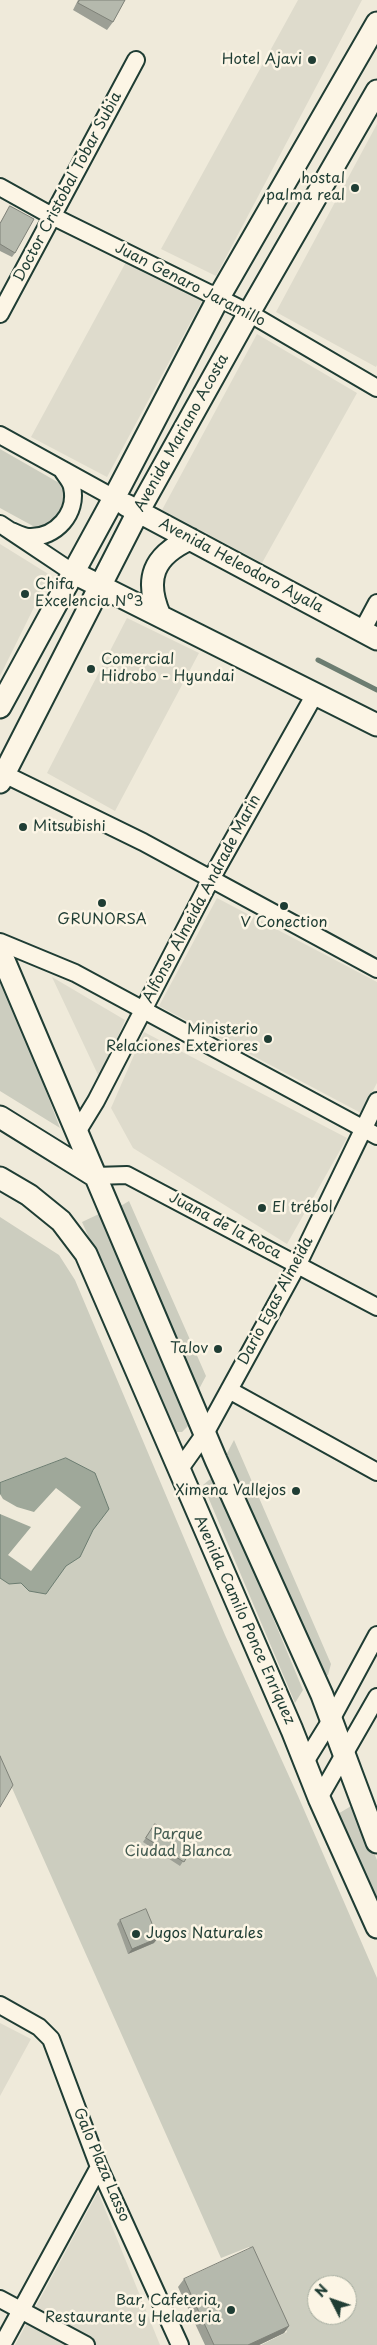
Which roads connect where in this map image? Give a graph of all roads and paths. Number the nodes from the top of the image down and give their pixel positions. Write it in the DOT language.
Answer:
graph roads {
  1 [pos="377,23"];
  2 [pos="136,60"];
  3 [pos="377,91"];
  4 [pos="0,187"];
  5 [pos="52,216"];
  6 [pos="219,298"];
  7 [pos="249,313"];
  8 [pos="0,314"];
  9 [pos="377,388"];
  10 [pos="0,435"];
  11 [pos="62,470"];
  12 [pos="114,498"];
  13 [pos="138,512"];
  14 [pos="5,528"];
  15 [pos="190,539"];
  16 [pos="72,572"];
  17 [pos="101,587"];
  18 [pos="377,603"];
  19 [pos="160,616"];
  20 [pos="370,635"];
  21 [pos="315,694"];
  22 [pos="0,707"];
  23 [pos="377,725"];
  24 [pos="1,776"];
  25 [pos="211,879"];
  26 [pos="0,942"];
  27 [pos="0,951"];
  28 [pos="377,970"];
  29 [pos="143,1010"];
  30 [pos="377,1101"];
  31 [pos="0,1116"];
  32 [pos="362,1128"];
  33 [pos="77,1132"];
  34 [pos="377,1136"];
  35 [pos="95,1176"];
  36 [pos="0,1178"];
  37 [pos="298,1264"];
  38 [pos="377,1307"];
  39 [pos="229,1390"];
  40 [pos="206,1432"];
  41 [pos="179,1470"];
  42 [pos="377,1472"];
  43 [pos="377,1635"];
  44 [pos="376,1702"];
  45 [pos="331,1720"];
  46 [pos="344,1755"];
  47 [pos="305,1762"];
  48 [pos="319,1798"];
  49 [pos="377,1842"];
  50 [pos="377,1927"];
  51 [pos="0,2005"];
  52 [pos="99,2167"];
  53 [pos="0,2299"];
  54 [pos="22,2311"];
  55 [pos="2,2345"];
  56 [pos="86,2345"];
  57 [pos="180,2345"];
  1 -- 6 [label="main road, Avenida Mariano Acosta"];
  2 -- 5 [label="street, Doctor Cristobal Tobar Subia"];
  3 -- 7 [label="main road, Avenida Mariano Acosta"];
  4 -- 5 [label="street, Juan Genaro Jaramillo"];
  5 -- 6 [label="street, Juan Genaro Jaramillo"];
  5 -- 8 [label="street, Doctor Cristobal Tobar Subia"];
  6 -- 7 [label="street, Juan Genaro Jaramillo"];
  6 -- 12 [label="main road, Avenida Mariano Acosta"];
  7 -- 9 [label="street, Juan Genaro Jaramillo"];
  7 -- 13 [label="main road, Avenida Mariano Acosta"];
  10 -- 11 [label="street, Avenida Heleodoro Ayala"];
  11 -- 12 [label="street, Avenida Heleodoro Ayala"];
  11 -- 14 [label="street"];
  12 -- 13 [label="main road, Avenida Heleodoro Ayala"];
  12 -- 16 [label="main road, Avenida Mariano Acosta"];
  13 -- 15 [label="main road, Avenida Heleodoro Ayala"];
  13 -- 17 [label="main road, Avenida Mariano Acosta"];
  14 -- 16 [label="street"];
  15 -- 19 [label="main road"];
  15 -- 20 [label="main road, Avenida Heleodoro Ayala"];
  16 -- 17 [label="main road"];
  16 -- 22 [label="main road, Avenida Mariano Acosta"];
  17 -- 19 [label="main road"];
  17 -- 24 [label="main road, Avenida Mariano Acosta"];
  18 -- 20 [label="street"];
  19 -- 21 [label="main road"];
  21 -- 23 [label="main road"];
  21 -- 25 [label="street, Alfonso Almeida Andrade Marin"];
  24 -- 25 [label="street"];
  25 -- 28 [label="street"];
  25 -- 29 [label="street, Alfonso Almeida Andrade Marin"];
  26 -- 29 [label="street"];
  27 -- 33 [label="main road"];
  29 -- 32 [label="street"];
  29 -- 33 [label="street, Alfonso Almeida Andrade Marin"];
  30 -- 32 [label="street, Dario Egas Almeida"];
  31 -- 35 [label="main road"];
  32 -- 34 [label="street"];
  32 -- 37 [label="street, Dario Egas Almeida"];
  33 -- 35 [label="main road"];
  35 -- 37 [label="street, Juana de la Roca"];
  35 -- 40 [label="main road"];
  36 -- 41 [label="main road, Avenida Camilo Ponce Enriquez"];
  37 -- 38 [label="street, Juana de la Roca"];
  37 -- 39 [label="street, Dario Egas Almeida"];
  39 -- 40 [label="street, Dario Egas Almeida"];
  39 -- 42 [label="street"];
  40 -- 41 [label="street, Dario Egas Almeida"];
  40 -- 45 [label="main road"];
  41 -- 47 [label="main road, Avenida Camilo Ponce Enriquez"];
  43 -- 45 [label="street"];
  44 -- 46 [label="street"];
  45 -- 46 [label="main road"];
  45 -- 47 [label="street"];
  46 -- 48 [label="street"];
  46 -- 49 [label="main road"];
  47 -- 48 [label="main road, Avenida Camilo Ponce Enriquez"];
  48 -- 50 [label="main road, Avenida Camilo Ponce Enriquez"];
  51 -- 52 [label="street, Galo Plaza Lasso"];
  52 -- 54 [label="street"];
  52 -- 57 [label="street, Galo Plaza Lasso"];
  53 -- 54 [label="street"];
  54 -- 55 [label="street"];
  54 -- 56 [label="street"];
}
